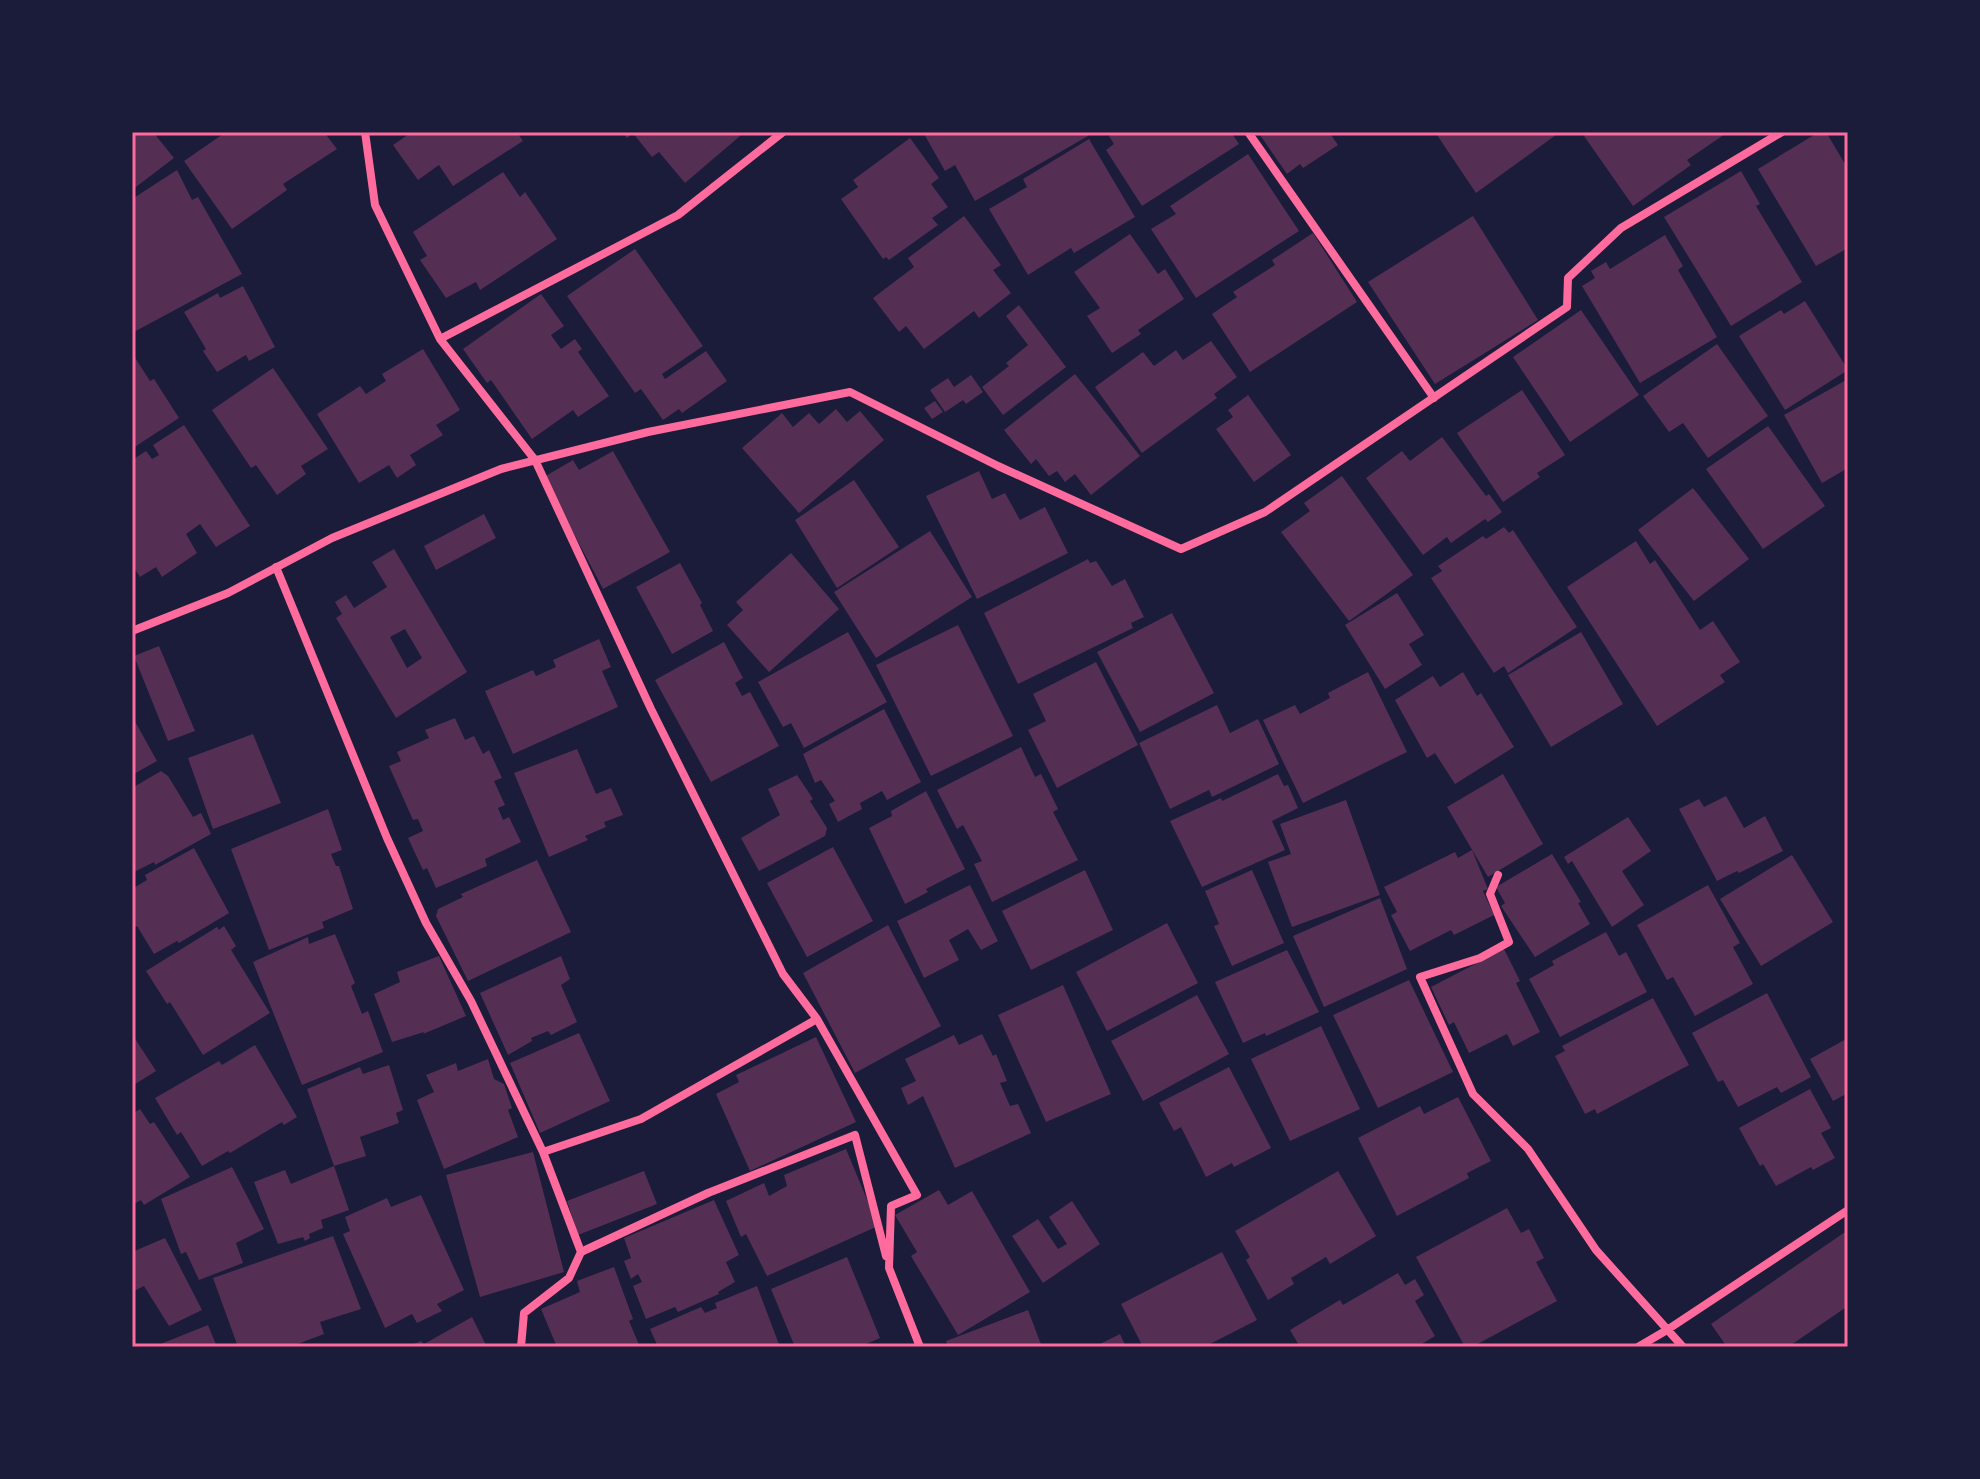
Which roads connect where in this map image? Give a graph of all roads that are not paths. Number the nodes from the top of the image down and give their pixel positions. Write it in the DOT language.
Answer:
graph roads {
  1 [pos="365,132"];
  2 [pos="783,132"];
  3 [pos="1248,132"];
  4 [pos="1782,132"];
  5 [pos="440,339"];
  6 [pos="1434,398"];
  7 [pos="535,460"];
  8 [pos="276,567"];
  9 [pos="132,631"];
  10 [pos="1498,875"];
  11 [pos="817,1019"];
  12 [pos="543,1152"];
  13 [pos="1848,1210"];
  14 [pos="581,1252"];
  15 [pos="889,1268"];
  16 [pos="1667,1330"];
  17 [pos="521,1347"];
  18 [pos="920,1347"];
  19 [pos="1638,1347"];
  20 [pos="1683,1347"];
  1 -- 5 [label="street"];
  2 -- 5 [label="street"];
  3 -- 6 [label="street"];
  4 -- 6 [label="street"];
  5 -- 7 [label="street"];
  6 -- 7 [label="street"];
  7 -- 8 [label="street"];
  7 -- 11 [label="street"];
  8 -- 9 [label="street"];
  8 -- 12 [label="street"];
  10 -- 16 [label="street"];
  11 -- 12 [label="street"];
  11 -- 15 [label="street"];
  12 -- 14 [label="street"];
  13 -- 16 [label="street"];
  14 -- 15 [label="street"];
  14 -- 17 [label="street"];
  15 -- 18 [label="street"];
  16 -- 19 [label="street"];
  16 -- 20 [label="street"];
}
